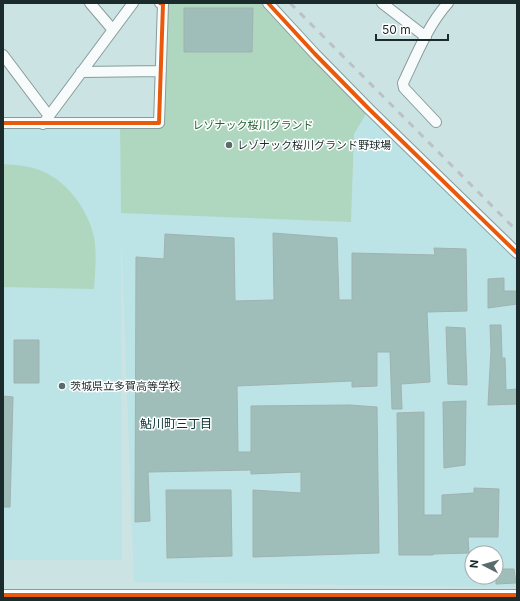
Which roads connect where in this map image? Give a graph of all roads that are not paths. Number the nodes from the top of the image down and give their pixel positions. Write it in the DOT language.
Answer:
graph roads {
  1 [pos="90,3"];
  2 [pos="133,3"];
  3 [pos="160,3"];
  4 [pos="268,3"];
  5 [pos="382,3"];
  6 [pos="448,3"];
  7 [pos="113,30"];
  8 [pos="426,37"];
  9 [pos="3,55"];
  10 [pos="161,71"];
  11 [pos="81,72"];
  12 [pos="46,120"];
  13 [pos="436,122"];
  14 [pos="3,123"];
  15 [pos="517,253"];
  16 [pos="3,595"];
  17 [pos="517,595"];
  1 -- 7 [label="street"];
  2 -- 7 [label="street"];
  3 -- 10 [label="street"];
  4 -- 15 [label="street"];
  5 -- 8 [label="street"];
  6 -- 8 [label="street"];
  7 -- 11 [label="street"];
  8 -- 13 [label="street"];
  9 -- 12 [label="street"];
  10 -- 11 [label="street"];
  10 -- 12 [label="street"];
  11 -- 12 [label="street"];
  12 -- 14 [label="street"];
  16 -- 17 [label="street"];
}
